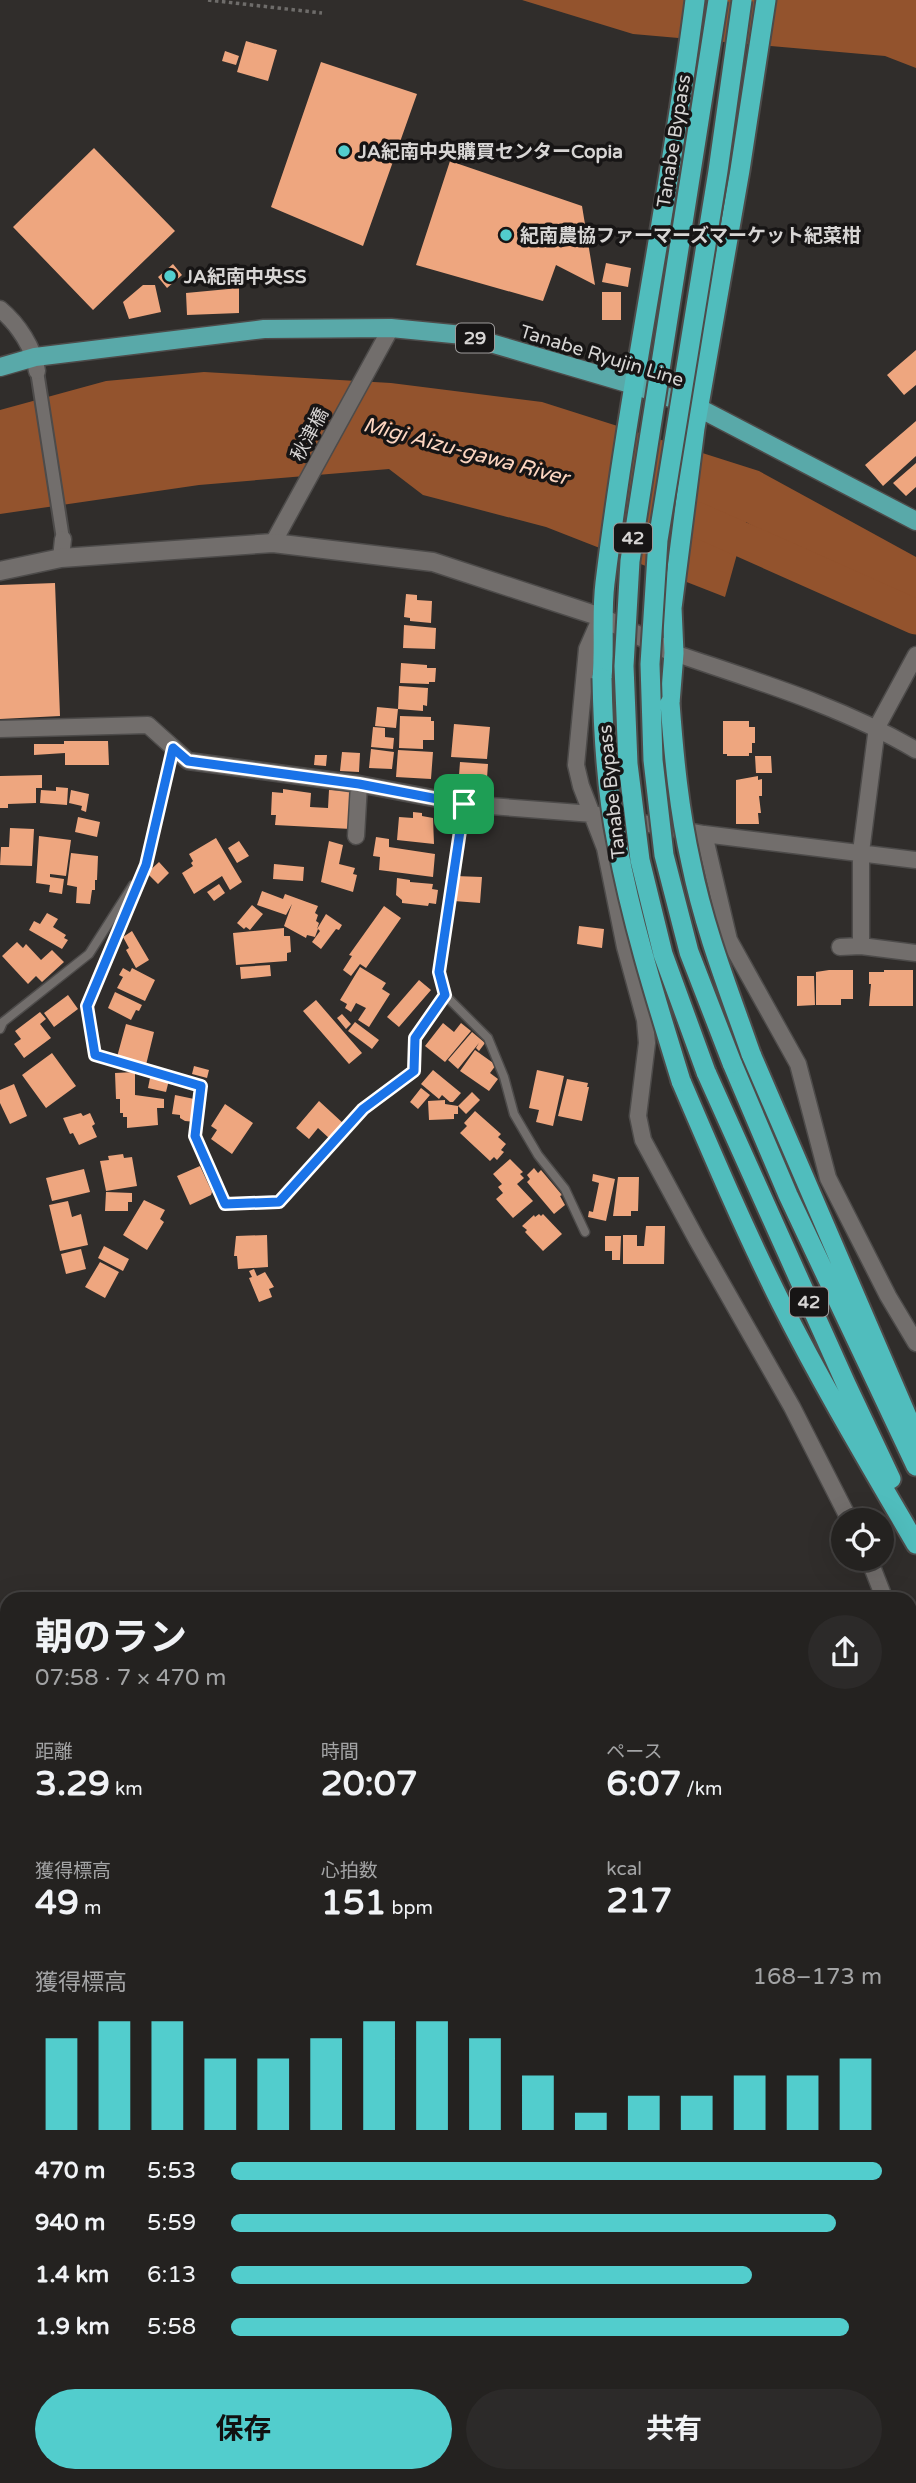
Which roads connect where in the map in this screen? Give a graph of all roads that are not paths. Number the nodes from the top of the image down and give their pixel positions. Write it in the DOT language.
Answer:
graph roads {
  1 [pos="695,0"];
  2 [pos="718,0"];
  3 [pos="742,0"];
  4 [pos="766,0"];
  5 [pos="0,309"];
  6 [pos="391,328"];
  7 [pos="36,364"];
  8 [pos="0,367"];
  9 [pos="634,385"];
  10 [pos="699,408"];
  11 [pos="916,521"];
  12 [pos="63,539"];
  13 [pos="273,543"];
  14 [pos="61,558"];
  15 [pos="0,571"];
  16 [pos="601,617"];
  17 [pos="674,653"];
  18 [pos="916,655"];
  19 [pos="881,721"];
  20 [pos="0,729"];
  21 [pos="173,748"];
  22 [pos="916,750"];
  23 [pos="359,784"];
  24 [pos="464,804"];
  25 [pos="593,814"];
  26 [pos="704,834"];
  27 [pos="356,836"];
  28 [pos="861,852"];
  29 [pos="916,860"];
  30 [pos="146,865"];
  31 [pos="861,946"];
  32 [pos="840,947"];
  33 [pos="916,953"];
  34 [pos="445,995"];
  35 [pos="0,1029"];
  36 [pos="585,1232"];
  37 [pos="916,1343"];
  38 [pos="916,1437"];
  39 [pos="916,1466"];
  40 [pos="843,1508"];
  41 [pos="916,1531"];
  42 [pos="916,1544"];
  43 [pos="874,1571"];
  44 [pos="882,1592"];
  1 -- 9 [label="highway"];
  2 -- 41 [label="highway, Tanabe Bypass / 42, bridge"];
  3 -- 39 [label="highway, 42, bridge"];
  4 -- 10 [label="highway"];
  5 -- 7 [label="street"];
  6 -- 7 [label="main road, Tanabe Ryujin Line / 29"];
  6 -- 9 [label="main road, Tanabe Ryujin Line / 29"];
  6 -- 13 [label="street, 秋津橋"];
  7 -- 8 [label="main road, Tanabe Ryujin Line / 29"];
  7 -- 12 [label="street"];
  9 -- 10 [label="main road, Tanabe Ryujin Line / 29"];
  9 -- 16 [label="highway"];
  10 -- 11 [label="main road, Tanabe Ryujin Line / 29"];
  10 -- 17 [label="highway"];
  12 -- 14 [label="street"];
  13 -- 14 [label="street"];
  13 -- 16 [label="street"];
  14 -- 15 [label="street"];
  16 -- 17 [label="street"];
  16 -- 25 [label="street"];
  16 -- 42 [label="highway, bridge"];
  17 -- 19 [label="street"];
  17 -- 38 [label="highway, bridge"];
  18 -- 19 [label="street"];
  19 -- 22 [label="street"];
  19 -- 28 [label="street"];
  20 -- 21 [label="street"];
  21 -- 23 [label="street"];
  21 -- 30 [label="lane"];
  23 -- 24 [label="street"];
  23 -- 27 [label="street"];
  24 -- 25 [label="street"];
  24 -- 34 [label="lane"];
  25 -- 26 [label="street"];
  25 -- 40 [label="street"];
  26 -- 28 [label="street"];
  26 -- 37 [label="street"];
  28 -- 29 [label="street"];
  28 -- 31 [label="street"];
  30 -- 34 [label="lane"];
  30 -- 35 [label="lane"];
  31 -- 32 [label="street"];
  31 -- 33 [label="street"];
  34 -- 36 [label="lane"];
  43 -- 44 [label="street"];
}
